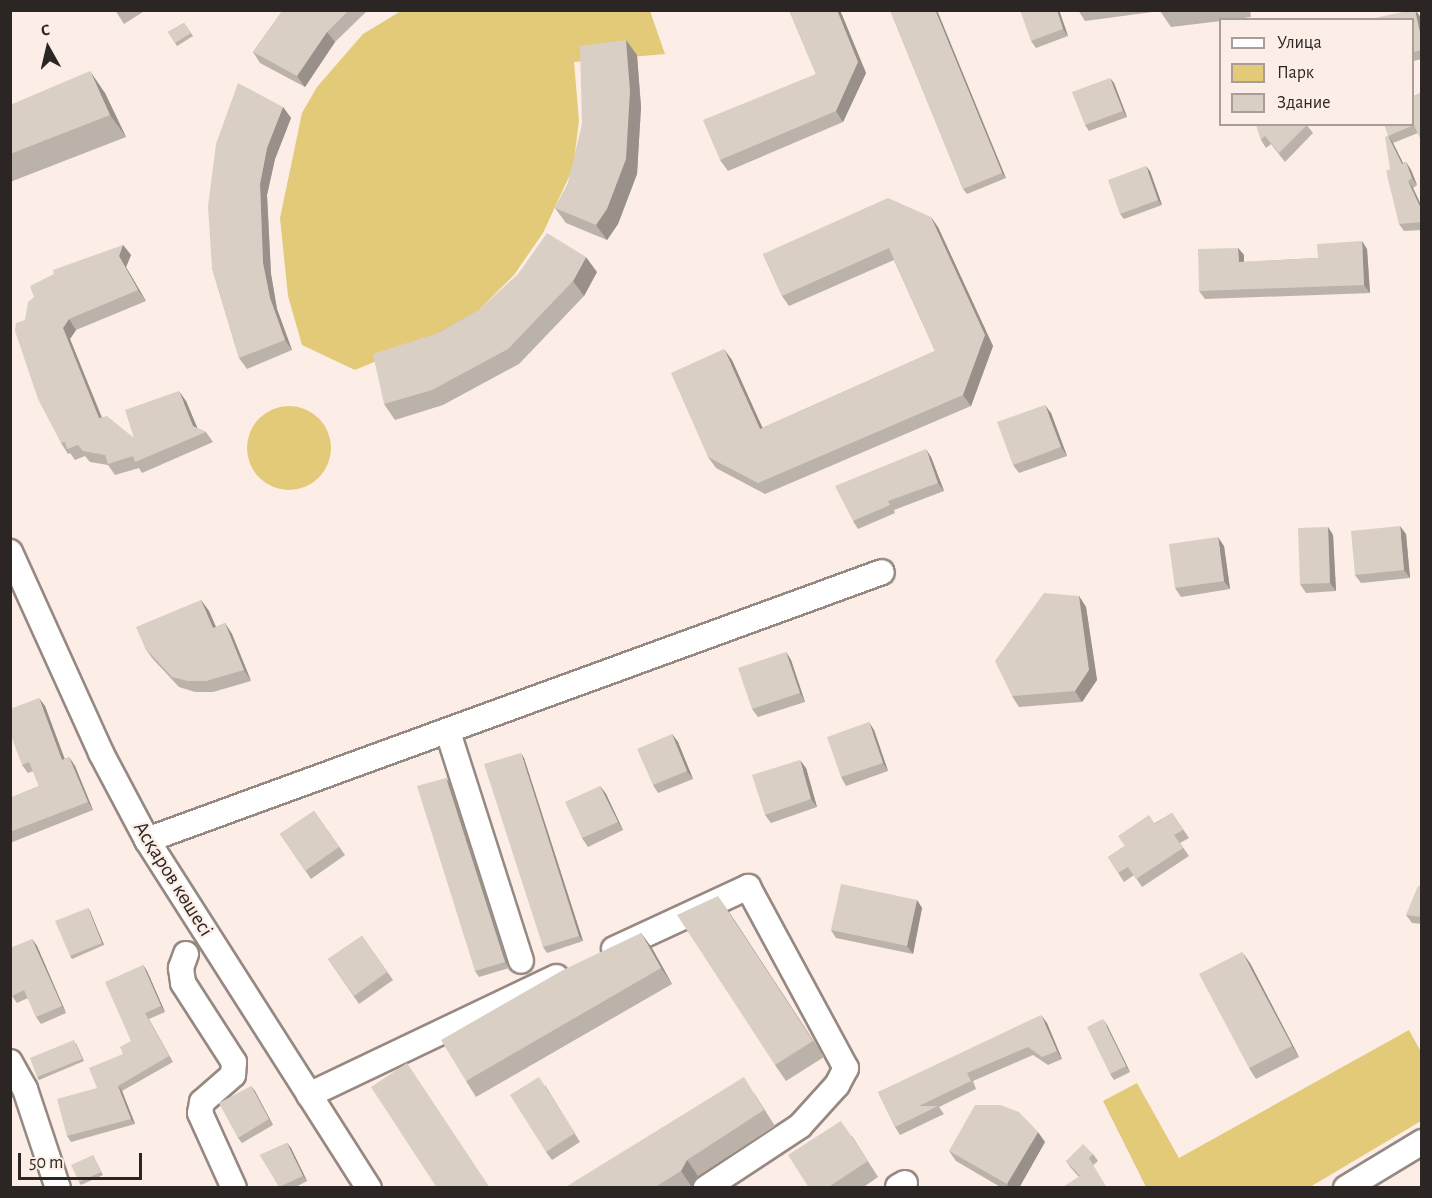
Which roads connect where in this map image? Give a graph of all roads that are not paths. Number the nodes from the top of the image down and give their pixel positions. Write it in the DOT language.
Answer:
graph roads {
  1 [pos="10,552"];
  2 [pos="882,572"];
  3 [pos="448,732"];
  4 [pos="147,840"];
  5 [pos="186,954"];
  6 [pos="522,962"];
  7 [pos="10,1062"];
  8 [pos="309,1095"];
  9 [pos="1422,1142"];
  10 [pos="58,1188"];
  11 [pos="234,1188"];
  12 [pos="369,1188"];
  13 [pos="706,1188"];
  14 [pos="1346,1188"];
  1 -- 4 [label="street, Асқаров көшесі"];
  2 -- 3 [label="street"];
  3 -- 4 [label="street"];
  3 -- 6 [label="street"];
  4 -- 8 [label="street, Асқаров көшесі"];
  5 -- 11 [label="street"];
  7 -- 10 [label="street"];
  8 -- 12 [label="street, Асқаров көшесі"];
  8 -- 13 [label="street"];
  9 -- 14 [label="street"];
}
